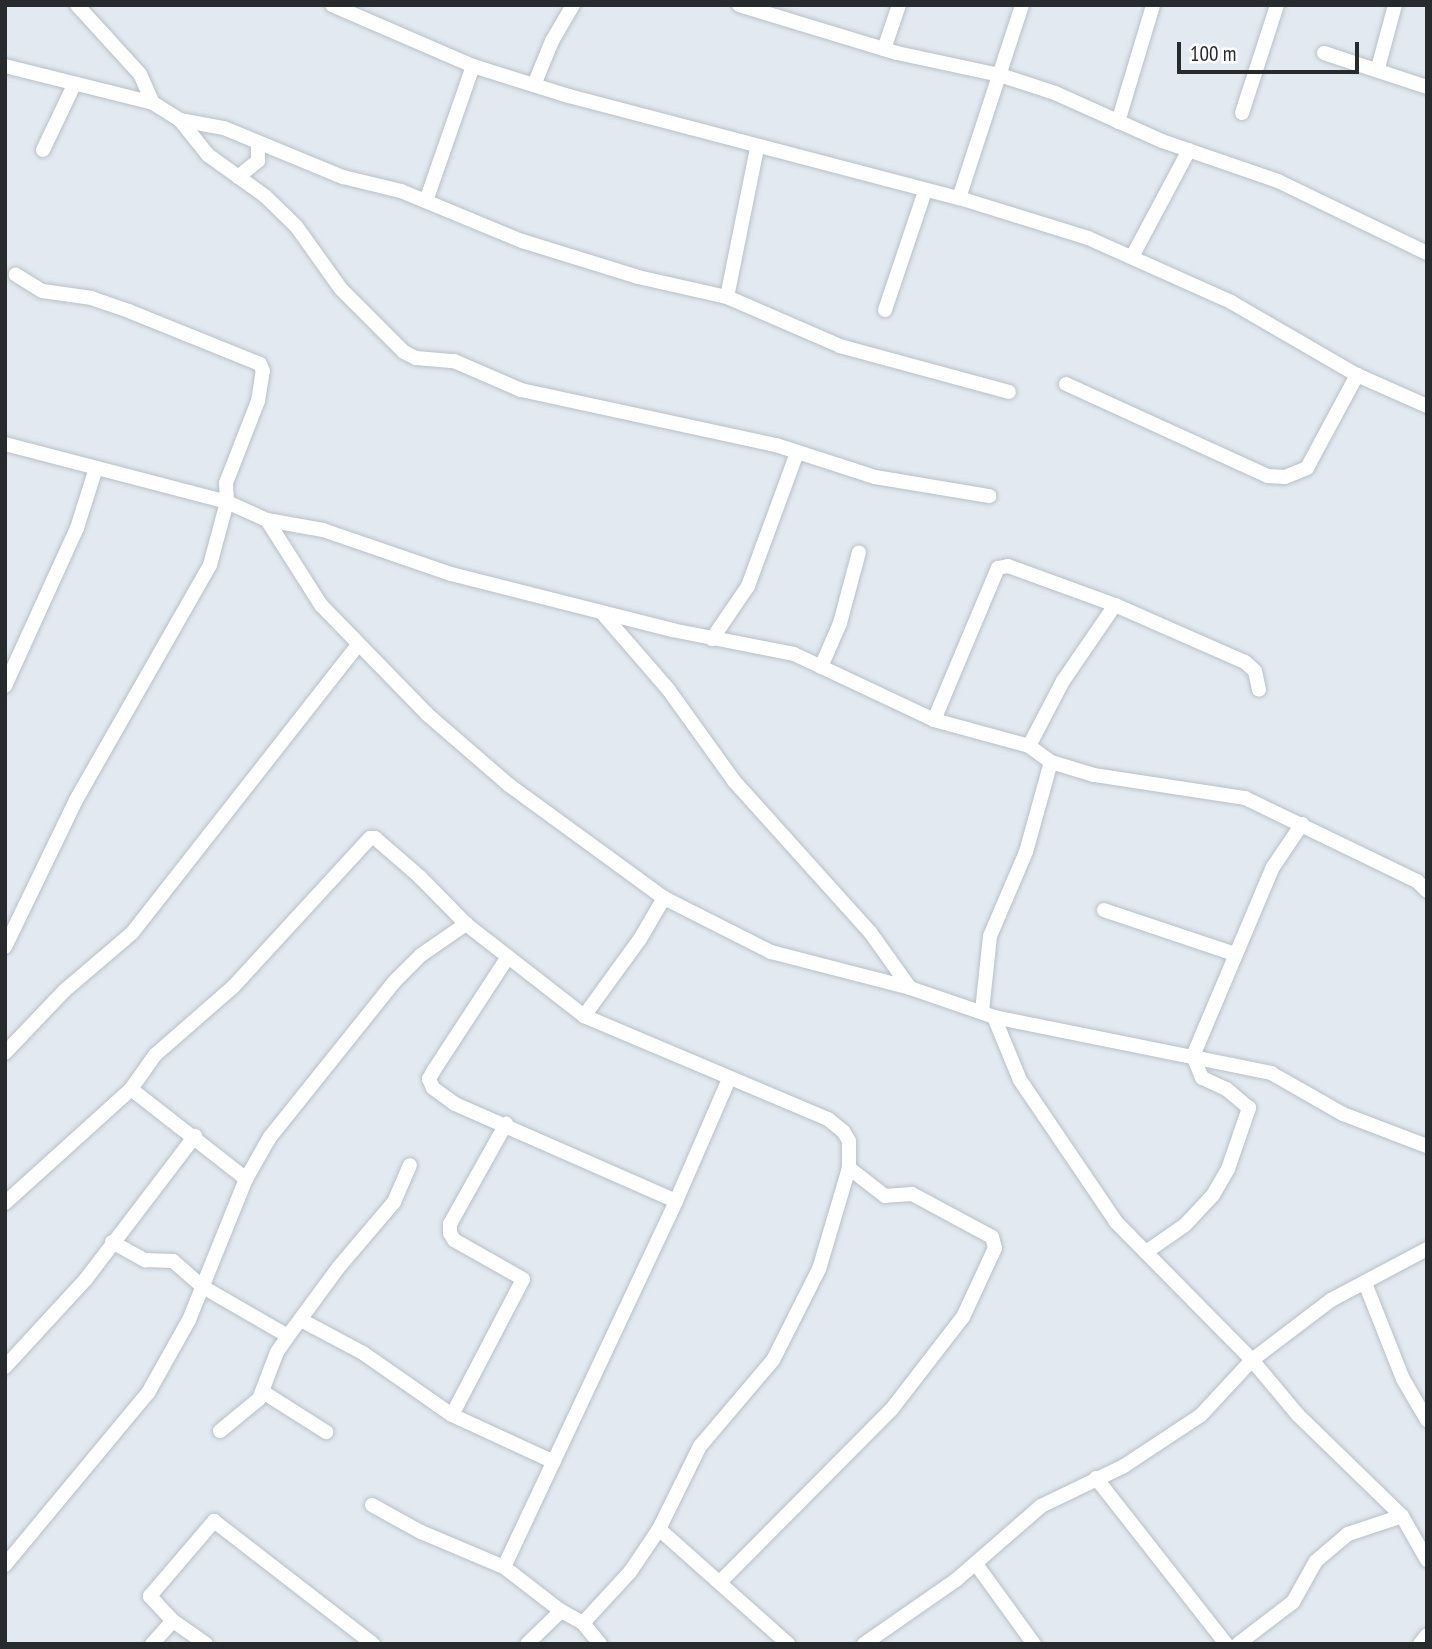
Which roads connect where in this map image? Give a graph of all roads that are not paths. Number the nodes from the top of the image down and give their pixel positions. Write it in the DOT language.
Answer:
graph roads {
  1 [pos="77,5"];
  2 [pos="332,5"];
  3 [pos="573,5"];
  4 [pos="739,5"];
  5 [pos="899,5"];
  6 [pos="1022,5"];
  7 [pos="1153,5"];
  8 [pos="1277,5"];
  9 [pos="1395,5"];
  10 [pos="884,49"];
  11 [pos="1324,53"];
  12 [pos="5,66"];
  13 [pos="473,66"];
  14 [pos="1378,68"];
  15 [pos="1000,75"];
  16 [pos="74,85"];
  17 [pos="534,85"];
  18 [pos="1427,87"];
  19 [pos="153,103"];
  20 [pos="1242,113"];
  21 [pos="180,120"];
  22 [pos="1118,122"];
  23 [pos="258,145"];
  24 [pos="757,148"];
  25 [pos="43,150"];
  26 [pos="1189,150"];
  27 [pos="237,177"];
  28 [pos="925,191"];
  29 [pos="959,198"];
  30 [pos="426,201"];
  31 [pos="1427,253"];
  32 [pos="1133,255"];
  33 [pos="16,275"];
  34 [pos="727,297"];
  35 [pos="885,310"];
  36 [pos="1357,375"];
  37 [pos="1066,384"];
  38 [pos="1009,392"];
  39 [pos="1427,406"];
  40 [pos="5,444"];
  41 [pos="797,453"];
  42 [pos="96,468"];
  43 [pos="989,496"];
  44 [pos="227,502"];
  45 [pos="267,520"];
  46 [pos="859,552"];
  47 [pos="1115,606"];
  48 [pos="602,614"];
  49 [pos="712,639"];
  50 [pos="359,644"];
  51 [pos="821,667"];
  52 [pos="5,686"];
  53 [pos="1259,690"];
  54 [pos="934,720"];
  55 [pos="1029,746"];
  56 [pos="1051,762"];
  57 [pos="1302,824"];
  58 [pos="1427,891"];
  59 [pos="664,898"];
  60 [pos="1104,910"];
  61 [pos="466,924"];
  62 [pos="5,947"];
  63 [pos="1235,954"];
  64 [pos="508,957"];
  65 [pos="911,988"];
  66 [pos="988,1014"];
  67 [pos="584,1016"];
  68 [pos="5,1053"];
  69 [pos="1193,1056"];
  70 [pos="729,1079"];
  71 [pos="131,1090"];
  72 [pos="506,1124"];
  73 [pos="195,1136"];
  74 [pos="1427,1146"];
  75 [pos="410,1165"];
  76 [pos="849,1168"];
  77 [pos="246,1179"];
  78 [pos="676,1201"];
  79 [pos="5,1203"];
  80 [pos="112,1242"];
  81 [pos="1427,1249"];
  82 [pos="1146,1252"];
  83 [pos="1365,1283"];
  84 [pos="203,1287"];
  85 [pos="301,1320"];
  86 [pos="288,1336"];
  87 [pos="1252,1360"];
  88 [pos="5,1367"];
  89 [pos="262,1392"];
  90 [pos="452,1415"];
  91 [pos="1427,1420"];
  92 [pos="220,1431"];
  93 [pos="326,1432"];
  94 [pos="554,1462"];
  95 [pos="1096,1478"];
  96 [pos="372,1505"];
  97 [pos="1402,1516"];
  98 [pos="659,1529"];
  99 [pos="1427,1560"];
  100 [pos="5,1564"];
  101 [pos="976,1564"];
  102 [pos="504,1567"];
  103 [pos="721,1581"];
  104 [pos="561,1612"];
  105 [pos="173,1621"];
  106 [pos="583,1623"];
  107 [pos="1427,1634"];
  108 [pos="875,1642"];
  109 [pos="152,1644"];
  110 [pos="206,1644"];
  111 [pos="373,1644"];
  112 [pos="527,1644"];
  113 [pos="600,1644"];
  114 [pos="788,1644"];
  115 [pos="1034,1644"];
  116 [pos="1226,1644"];
  117 [pos="1238,1644"];
  118 [pos="1420,1644"];
  1 -- 19 [label="street"];
  2 -- 13 [label="street"];
  3 -- 17 [label="street"];
  4 -- 10 [label="street"];
  5 -- 10 [label="street"];
  6 -- 15 [label="street"];
  7 -- 22 [label="street"];
  8 -- 20 [label="street"];
  9 -- 14 [label="street"];
  10 -- 15 [label="street"];
  11 -- 14 [label="street"];
  12 -- 16 [label="street"];
  13 -- 17 [label="street"];
  13 -- 30 [label="street"];
  14 -- 18 [label="street"];
  15 -- 22 [label="street"];
  15 -- 29 [label="street"];
  16 -- 19 [label="street"];
  16 -- 25 [label="street"];
  17 -- 24 [label="street"];
  19 -- 21 [label="street"];
  21 -- 23 [label="street"];
  21 -- 27 [label="street"];
  22 -- 26 [label="street"];
  23 -- 27 [label="street"];
  23 -- 30 [label="street"];
  24 -- 28 [label="street"];
  24 -- 34 [label="street"];
  26 -- 31 [label="street"];
  26 -- 32 [label="street"];
  27 -- 41 [label="street"];
  28 -- 29 [label="street"];
  28 -- 35 [label="street"];
  29 -- 32 [label="street"];
  30 -- 34 [label="street"];
  32 -- 36 [label="street"];
  33 -- 44 [label="street"];
  34 -- 38 [label="street"];
  36 -- 37 [label="street"];
  36 -- 39 [label="street"];
  40 -- 42 [label="street"];
  41 -- 43 [label="street"];
  41 -- 49 [label="street"];
  42 -- 44 [label="street"];
  42 -- 52 [label="street"];
  44 -- 45 [label="street"];
  44 -- 62 [label="street"];
  45 -- 48 [label="street"];
  45 -- 50 [label="street"];
  46 -- 51 [label="street"];
  47 -- 53 [label="street"];
  47 -- 54 [label="street"];
  47 -- 55 [label="street"];
  48 -- 49 [label="street"];
  48 -- 65 [label="street"];
  49 -- 51 [label="street"];
  50 -- 59 [label="street"];
  50 -- 68 [label="street"];
  51 -- 54 [label="street"];
  54 -- 55 [label="street"];
  55 -- 56 [label="street"];
  56 -- 57 [label="street"];
  56 -- 66 [label="street"];
  57 -- 58 [label="street"];
  57 -- 63 [label="street"];
  59 -- 65 [label="street"];
  59 -- 67 [label="street"];
  60 -- 63 [label="street"];
  61 -- 64 [label="street"];
  61 -- 71 [label="street"];
  61 -- 77 [label="street"];
  63 -- 69 [label="street"];
  64 -- 67 [label="street"];
  64 -- 72 [label="street"];
  65 -- 66 [label="street"];
  66 -- 69 [label="street"];
  66 -- 82 [label="street"];
  67 -- 70 [label="street"];
  69 -- 74 [label="street"];
  69 -- 82 [label="street"];
  70 -- 76 [label="street"];
  70 -- 78 [label="street"];
  71 -- 73 [label="street"];
  71 -- 79 [label="street"];
  72 -- 78 [label="street"];
  72 -- 90 [label="street"];
  73 -- 77 [label="street"];
  73 -- 80 [label="street"];
  75 -- 85 [label="street"];
  76 -- 98 [label="street"];
  76 -- 103 [label="street"];
  77 -- 84 [label="street"];
  78 -- 94 [label="street"];
  80 -- 84 [label="street"];
  80 -- 88 [label="street"];
  81 -- 83 [label="street"];
  82 -- 87 [label="street"];
  83 -- 87 [label="street"];
  83 -- 91 [label="street"];
  84 -- 86 [label="street"];
  84 -- 100 [label="street"];
  85 -- 86 [label="street"];
  85 -- 90 [label="street"];
  86 -- 89 [label="street"];
  87 -- 95 [label="street"];
  87 -- 97 [label="street"];
  89 -- 92 [label="street"];
  89 -- 93 [label="street"];
  90 -- 94 [label="street"];
  94 -- 102 [label="street"];
  95 -- 101 [label="street"];
  95 -- 116 [label="street"];
  96 -- 102 [label="street"];
  97 -- 99 [label="street"];
  97 -- 117 [label="street"];
  98 -- 103 [label="street"];
  98 -- 106 [label="street"];
  101 -- 108 [label="street"];
  101 -- 115 [label="street"];
  102 -- 104 [label="street"];
  103 -- 114 [label="street"];
  104 -- 106 [label="street"];
  104 -- 112 [label="street"];
  105 -- 109 [label="street"];
  105 -- 110 [label="street"];
  105 -- 111 [label="street"];
  106 -- 113 [label="street"];
  107 -- 118 [label="street"];
}
